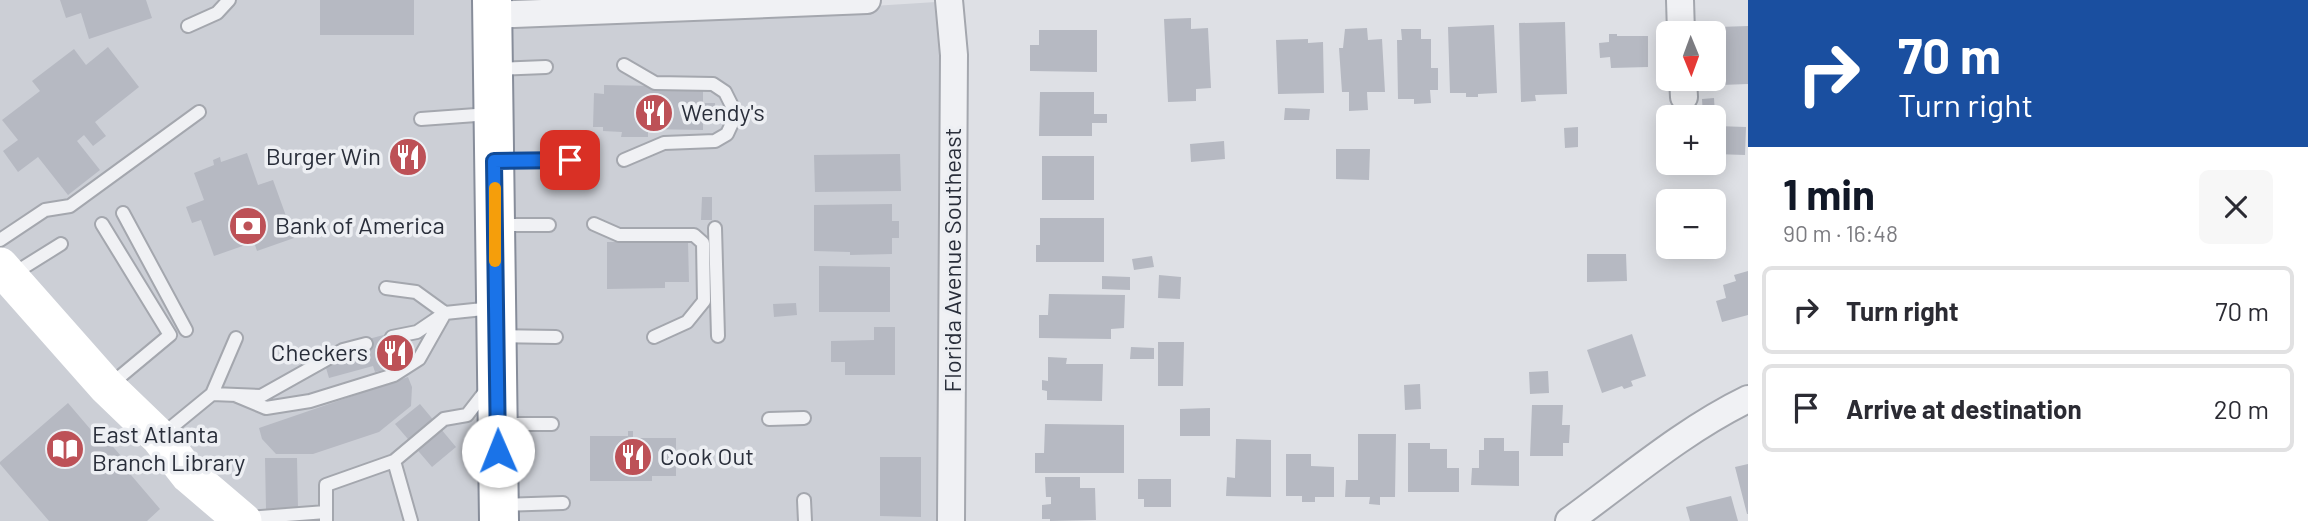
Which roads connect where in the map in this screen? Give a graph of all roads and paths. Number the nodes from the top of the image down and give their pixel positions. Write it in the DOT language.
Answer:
graph roads {
  1 [pos="229,0"];
  2 [pos="867,0"];
  3 [pos="949,0"];
  4 [pos="1680,0"];
  5 [pos="775,2"];
  6 [pos="686,4"];
  7 [pos="492,7"];
  8 [pos="1681,21"];
  9 [pos="188,26"];
  10 [pos="624,65"];
  11 [pos="546,67"];
  12 [pos="493,69"];
  13 [pos="199,112"];
  14 [pos="493,114"];
  15 [pos="421,119"];
  16 [pos="570,160"];
  17 [pos="624,160"];
  18 [pos="494,161"];
  19 [pos="123,214"];
  20 [pos="102,224"];
  21 [pos="495,225"];
  22 [pos="549,225"];
  23 [pos="594,225"];
  24 [pos="715,228"];
  25 [pos="0,240"];
  26 [pos="61,244"];
  27 [pos="4,271"];
  28 [pos="386,288"];
  29 [pos="445,313"];
  30 [pos="497,322"];
  31 [pos="186,330"];
  32 [pos="718,336"];
  33 [pos="392,337"];
  34 [pos="556,337"];
  35 [pos="654,337"];
  36 [pos="236,338"];
  37 [pos="366,344"];
  38 [pos="498,375"];
  39 [pos="107,387"];
  40 [pos="212,394"];
  41 [pos="235,395"];
  42 [pos="1748,399"];
  43 [pos="804,418"];
  44 [pos="769,419"];
  45 [pos="498,424"];
  46 [pos="552,424"];
  47 [pos="160,438"];
  48 [pos="394,461"];
  49 [pos="804,500"];
  50 [pos="563,503"];
  51 [pos="499,513"];
  52 [pos="326,516"];
  53 [pos="232,520"];
  54 [pos="411,521"];
  55 [pos="805,521"];
  56 [pos="951,521"];
  57 [pos="1569,521"];
  1 -- 9 [label="lane"];
  2 -- 5 [label="street"];
  3 -- 56 [label="street, Florida Avenue Southeast"];
  4 -- 8 [label="street"];
  5 -- 6 [label="street"];
  6 -- 7 [label="street"];
  7 -- 12 [label="highway"];
  10 -- 17 [label="lane"];
  11 -- 12 [label="lane"];
  12 -- 14 [label="highway"];
  13 -- 25 [label="lane"];
  14 -- 15 [label="lane"];
  14 -- 18 [label="highway"];
  16 -- 18 [label="lane"];
  18 -- 21 [label="highway"];
  19 -- 31 [label="lane"];
  20 -- 39 [label="lane"];
  21 -- 22 [label="lane"];
  21 -- 30 [label="highway"];
  23 -- 35 [label="lane"];
  24 -- 32 [label="lane"];
  26 -- 27 [label="lane"];
  27 -- 39 [label="street"];
  28 -- 29 [label="lane"];
  29 -- 30 [label="lane"];
  29 -- 33 [label="lane"];
  29 -- 41 [label="lane"];
  30 -- 34 [label="lane"];
  30 -- 38 [label="highway"];
  36 -- 40 [label="lane"];
  37 -- 41 [label="lane"];
  38 -- 45 [label="highway"];
  38 -- 48 [label="lane"];
  39 -- 47 [label="street"];
  40 -- 41 [label="lane"];
  40 -- 47 [label="lane"];
  42 -- 57 [label="street"];
  43 -- 44 [label="lane"];
  45 -- 46 [label="lane"];
  45 -- 51 [label="highway"];
  47 -- 53 [label="street"];
  48 -- 52 [label="lane"];
  48 -- 54 [label="lane"];
  49 -- 55 [label="lane"];
  50 -- 51 [label="lane"];
  52 -- 53 [label="lane"];
}
